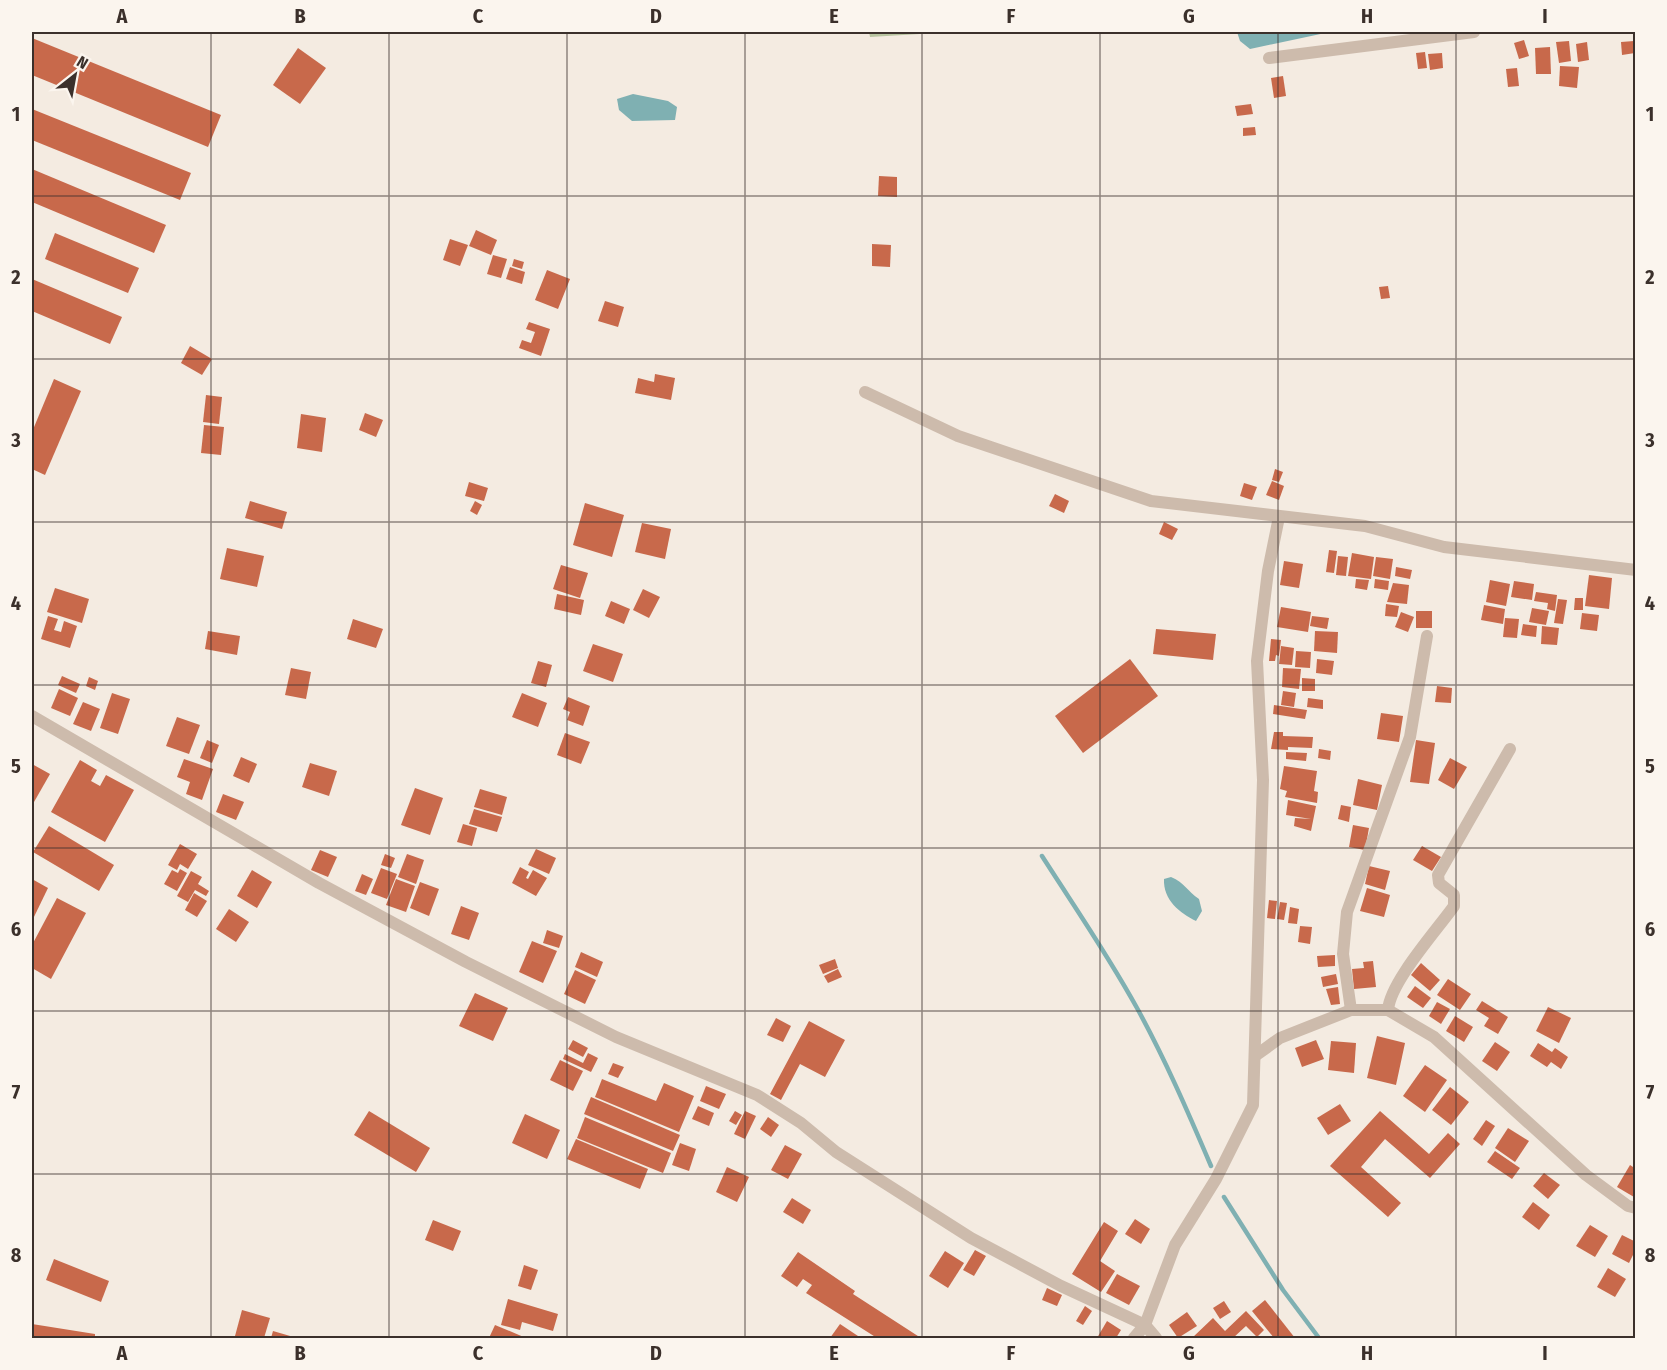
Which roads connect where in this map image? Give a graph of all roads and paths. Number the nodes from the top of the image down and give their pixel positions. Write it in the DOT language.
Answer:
graph roads {
  1 [pos="1474,32"];
  2 [pos="1269,58"];
  3 [pos="865,392"];
  4 [pos="1279,517"];
  5 [pos="1635,570"];
  6 [pos="1427,636"];
  7 [pos="32,716"];
  8 [pos="1510,749"];
  9 [pos="1351,1010"];
  10 [pos="1388,1010"];
  11 [pos="1255,1056"];
  12 [pos="1635,1208"];
  13 [pos="1145,1325"];
  14 [pos="1134,1338"];
  15 [pos="1156,1338"];
  1 -- 2 [label="street"];
  3 -- 4 [label="street"];
  4 -- 5 [label="street"];
  4 -- 11 [label="street"];
  6 -- 9 [label="street"];
  7 -- 13 [label="street"];
  8 -- 10 [label="street"];
  9 -- 10 [label="street"];
  9 -- 11 [label="street"];
  10 -- 12 [label="street"];
  11 -- 13 [label="street"];
  13 -- 14 [label="street"];
  13 -- 15 [label="street"];
}
